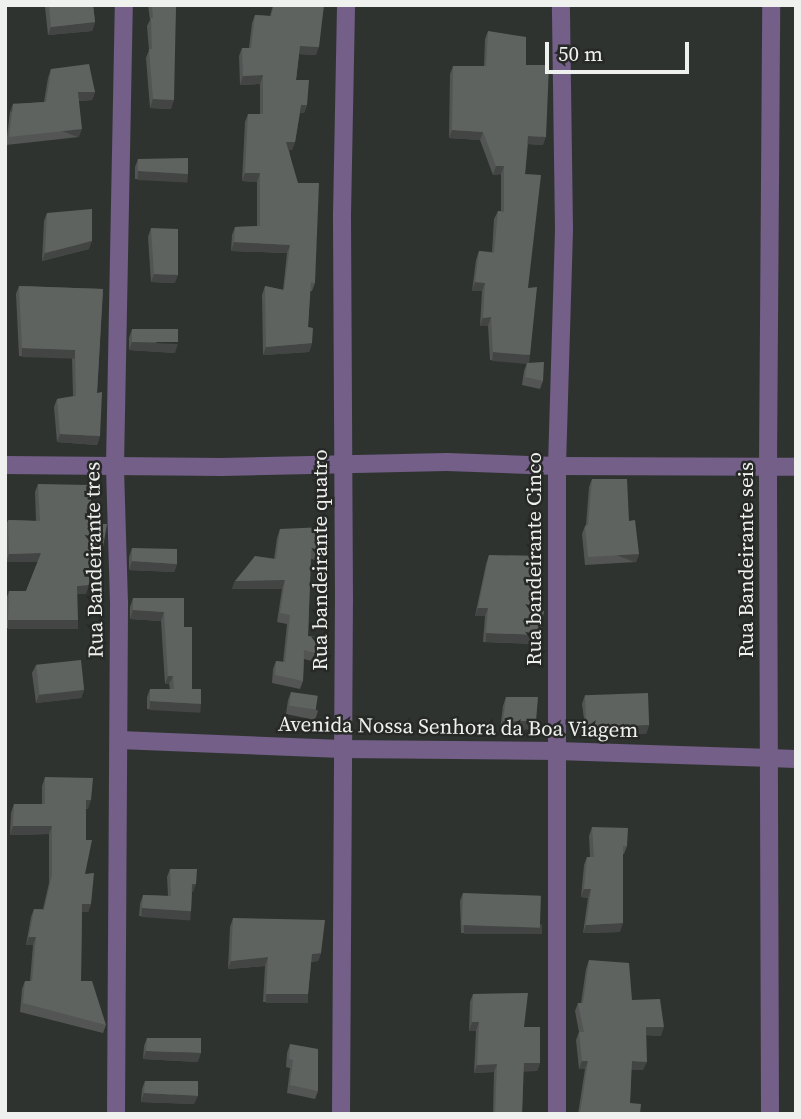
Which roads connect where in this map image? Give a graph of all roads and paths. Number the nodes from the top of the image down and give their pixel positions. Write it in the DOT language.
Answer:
graph roads {
  1 [pos="124,5"];
  2 [pos="345,5"];
  3 [pos="561,5"];
  4 [pos="771,5"];
  5 [pos="115,465"];
  6 [pos="5,466"];
  7 [pos="343,466"];
  8 [pos="557,466"];
  9 [pos="768,467"];
  10 [pos="796,467"];
  11 [pos="119,740"];
  12 [pos="342,749"];
  13 [pos="557,751"];
  14 [pos="770,759"];
  15 [pos="796,759"];
  16 [pos="116,1114"];
  17 [pos="341,1114"];
  18 [pos="557,1114"];
  19 [pos="770,1114"];
  1 -- 5 [label="street, Rua Bandeirante tres"];
  2 -- 7 [label="street, Rua bandeirante quatro"];
  3 -- 8 [label="street, Rua bandeirante Cinco"];
  4 -- 9 [label="street, Rua Bandeirante seis"];
  5 -- 6 [label="street"];
  5 -- 7 [label="street"];
  5 -- 11 [label="street, Rua Bandeirante tres"];
  7 -- 8 [label="street"];
  7 -- 12 [label="street, Rua bandeirante quatro"];
  8 -- 9 [label="street"];
  8 -- 13 [label="street, Rua bandeirante Cinco"];
  9 -- 10 [label="street"];
  9 -- 14 [label="street, Rua Bandeirante seis"];
  11 -- 12 [label="street, Avenida Nossa Senhora da Boa Viagem"];
  11 -- 16 [label="street, Rua Bandeirante tres"];
  12 -- 13 [label="street, Avenida Nossa Senhora da Boa Viagem"];
  12 -- 17 [label="street, Rua bandeirante quatro"];
  13 -- 14 [label="street, Avenida Nossa Senhora da Boa Viagem"];
  13 -- 18 [label="street, Rua bandeirante Cinco"];
  14 -- 15 [label="street, Avenida Nossa Senhora da Boa Viagem"];
  14 -- 19 [label="street, Rua Bandeirante seis"];
}
